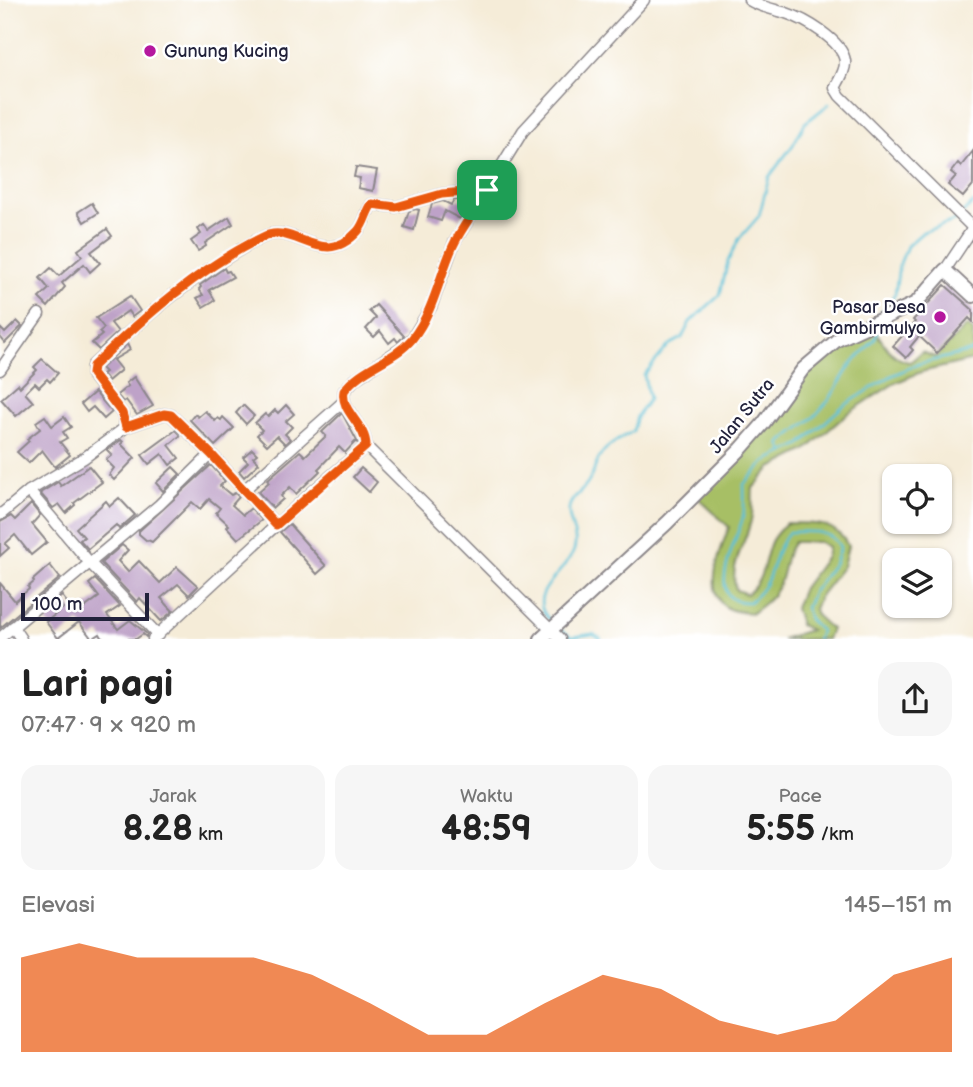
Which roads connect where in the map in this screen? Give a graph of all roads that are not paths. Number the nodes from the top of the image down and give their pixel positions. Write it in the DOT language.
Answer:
graph roads {
  1 [pos="644,0"];
  2 [pos="749,0"];
  3 [pos="487,190"];
  4 [pos="971,226"];
  5 [pos="945,271"];
  6 [pos="973,296"];
  7 [pos="39,314"];
  8 [pos="0,370"];
  9 [pos="344,401"];
  10 [pos="126,427"];
  11 [pos="366,446"];
  12 [pos="211,454"];
  13 [pos="244,490"];
  14 [pos="29,491"];
  15 [pos="0,515"];
  16 [pos="276,525"];
  17 [pos="90,563"];
  18 [pos="13,627"];
  19 [pos="556,630"];
  20 [pos="156,637"];
  21 [pos="0,638"];
  22 [pos="21,639"];
  23 [pos="541,639"];
  1 -- 3 [label="street"];
  2 -- 4 [label="street"];
  3 -- 9 [label="street"];
  3 -- 10 [label="street"];
  4 -- 5 [label="street, Jalan Sutra"];
  5 -- 6 [label="street"];
  5 -- 19 [label="street, Jalan Sutra"];
  7 -- 8 [label="street"];
  9 -- 11 [label="street"];
  9 -- 13 [label="street"];
  10 -- 12 [label="street"];
  10 -- 14 [label="street"];
  11 -- 16 [label="street"];
  11 -- 19 [label="street"];
  12 -- 13 [label="street"];
  12 -- 17 [label="street"];
  13 -- 16 [label="street"];
  14 -- 15 [label="street"];
  14 -- 17 [label="street"];
  16 -- 20 [label="street"];
  17 -- 18 [label="street"];
  17 -- 20 [label="street"];
  18 -- 21 [label="street"];
  18 -- 22 [label="street"];
  19 -- 23 [label="street, Jalan Sutra"];
}
